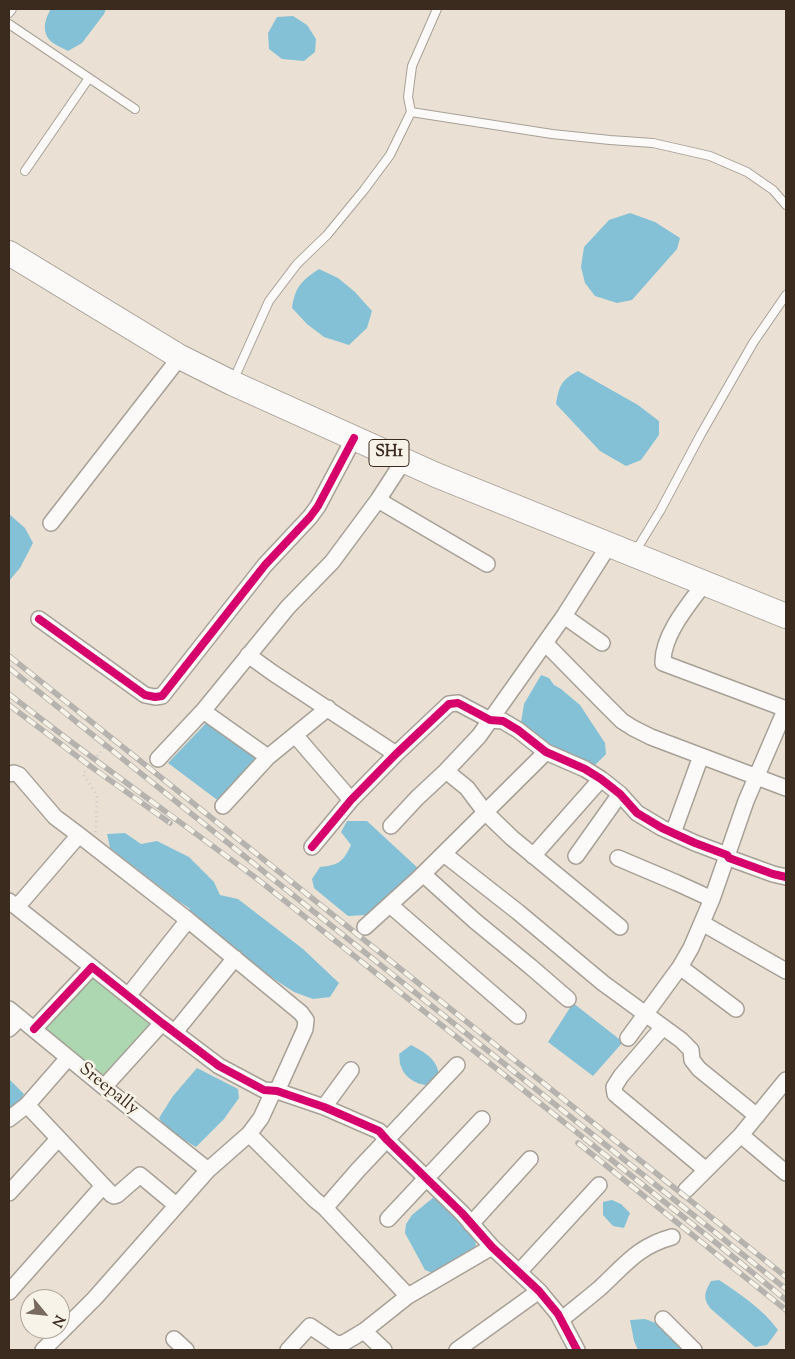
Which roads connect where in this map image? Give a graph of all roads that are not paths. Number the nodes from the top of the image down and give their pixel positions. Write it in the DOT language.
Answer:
graph roads {
  1 [pos="12,9"];
  2 [pos="437,9"];
  3 [pos="9,13"];
  4 [pos="9,24"];
  5 [pos="89,78"];
  6 [pos="135,109"];
  7 [pos="411,112"];
  8 [pos="25,171"];
  9 [pos="786,205"];
  10 [pos="9,253"];
  11 [pos="786,296"];
  12 [pos="180,357"];
  13 [pos="232,383"];
  14 [pos="354,438"];
  15 [pos="404,460"];
  16 [pos="378,500"];
  17 [pos="51,523"];
  18 [pos="609,545"];
  19 [pos="634,554"];
  20 [pos="487,564"];
  21 [pos="704,584"];
  22 [pos="564,616"];
  23 [pos="786,616"];
  24 [pos="39,619"];
  25 [pos="545,643"];
  26 [pos="602,643"];
  27 [pos="248,655"];
  28 [pos="328,708"];
  29 [pos="786,708"];
  30 [pos="203,711"];
  31 [pos="490,720"];
  32 [pos="295,735"];
  33 [pos="546,752"];
  34 [pos="396,754"];
  35 [pos="701,756"];
  36 [pos="268,757"];
  37 [pos="158,760"];
  38 [pos="446,771"];
  39 [pos="9,774"];
  40 [pos="756,777"];
  41 [pos="601,779"];
  42 [pos="786,788"];
  43 [pos="620,794"];
  44 [pos="351,800"];
  45 [pos="223,806"];
  46 [pos="485,812"];
  47 [pos="391,826"];
  48 [pos="673,833"];
  49 [pos="85,840"];
  50 [pos="312,847"];
  51 [pos="444,854"];
  52 [pos="727,855"];
  53 [pos="533,856"];
  54 [pos="576,856"];
  55 [pos="618,858"];
  56 [pos="423,874"];
  57 [pos="786,877"];
  58 [pos="712,899"];
  59 [pos="13,904"];
  60 [pos="390,905"];
  61 [pos="188,920"];
  62 [pos="702,923"];
  63 [pos="365,927"];
  64 [pos="620,927"];
  65 [pos="235,958"];
  66 [pos="92,967"];
  67 [pos="680,967"];
  68 [pos="786,971"];
  69 [pos="128,996"];
  70 [pos="568,999"];
  71 [pos="736,1009"];
  72 [pos="14,1014"];
  73 [pos="646,1014"];
  74 [pos="518,1016"];
  75 [pos="162,1022"];
  76 [pos="663,1026"];
  77 [pos="9,1029"];
  78 [pos="34,1030"];
  79 [pos="175,1032"];
  80 [pos="628,1038"];
  81 [pos="68,1058"];
  82 [pos="457,1064"];
  83 [pos="350,1070"];
  84 [pos="786,1080"];
  85 [pos="104,1087"];
  86 [pos="275,1092"];
  87 [pos="27,1105"];
  88 [pos="324,1107"];
  89 [pos="757,1116"];
  90 [pos="9,1119"];
  91 [pos="482,1119"];
  92 [pos="249,1134"];
  93 [pos="741,1135"];
  94 [pos="58,1139"];
  95 [pos="386,1140"];
  96 [pos="530,1159"];
  97 [pos="208,1170"];
  98 [pos="706,1170"];
  99 [pos="786,1172"];
  100 [pos="426,1179"];
  101 [pos="599,1185"];
  102 [pos="103,1186"];
  103 [pos="686,1190"];
  104 [pos="9,1192"];
  105 [pos="176,1205"];
  106 [pos="325,1208"];
  107 [pos="388,1219"];
  108 [pos="471,1224"];
  109 [pos="672,1237"];
  110 [pos="492,1247"];
  111 [pos="519,1272"];
  112 [pos="539,1291"];
  113 [pos="9,1292"];
  114 [pos="408,1296"];
  115 [pos="663,1319"];
  116 [pos="561,1320"];
  117 [pos="364,1331"];
  118 [pos="174,1339"];
  119 [pos="43,1350"];
  120 [pos="186,1350"];
  121 [pos="288,1350"];
  122 [pos="384,1350"];
  123 [pos="457,1350"];
  124 [pos="575,1350"];
  125 [pos="694,1350"];
  1 -- 3 [label="lane"];
  2 -- 7 [label="lane"];
  4 -- 5 [label="lane"];
  5 -- 6 [label="lane"];
  5 -- 8 [label="lane"];
  7 -- 9 [label="lane"];
  7 -- 13 [label="lane"];
  10 -- 12 [label="main road, SH1"];
  11 -- 19 [label="lane"];
  12 -- 13 [label="main road, SH1"];
  12 -- 17 [label="street"];
  13 -- 14 [label="main road, SH1"];
  14 -- 15 [label="main road, SH1"];
  14 -- 24 [label="street"];
  15 -- 16 [label="street"];
  15 -- 18 [label="main road, SH1"];
  16 -- 20 [label="street"];
  16 -- 27 [label="street"];
  18 -- 19 [label="main road, SH1"];
  18 -- 22 [label="street"];
  19 -- 21 [label="main road, SH1"];
  21 -- 23 [label="main road, SH1"];
  21 -- 29 [label="street"];
  22 -- 25 [label="street"];
  22 -- 26 [label="street"];
  25 -- 31 [label="street"];
  25 -- 35 [label="street"];
  27 -- 28 [label="street"];
  27 -- 30 [label="street"];
  28 -- 32 [label="street"];
  28 -- 34 [label="street"];
  29 -- 40 [label="street"];
  30 -- 36 [label="street"];
  30 -- 37 [label="street"];
  31 -- 33 [label="street"];
  31 -- 34 [label="street"];
  31 -- 38 [label="street"];
  32 -- 36 [label="street"];
  32 -- 44 [label="street"];
  33 -- 41 [label="street"];
  33 -- 46 [label="street"];
  34 -- 44 [label="street"];
  35 -- 40 [label="street"];
  35 -- 48 [label="street"];
  36 -- 45 [label="street"];
  38 -- 46 [label="street"];
  38 -- 47 [label="street"];
  39 -- 49 [label="street"];
  40 -- 42 [label="street"];
  40 -- 52 [label="street"];
  41 -- 43 [label="street"];
  41 -- 53 [label="street"];
  43 -- 48 [label="street"];
  43 -- 54 [label="street"];
  44 -- 50 [label="street"];
  46 -- 51 [label="street"];
  46 -- 53 [label="street"];
  48 -- 52 [label="street"];
  49 -- 59 [label="street"];
  49 -- 61 [label="street"];
  51 -- 56 [label="street"];
  51 -- 73 [label="street"];
  52 -- 57 [label="street"];
  52 -- 58 [label="street"];
  53 -- 64 [label="street"];
  55 -- 58 [label="street"];
  56 -- 60 [label="street"];
  56 -- 70 [label="street"];
  58 -- 62 [label="street"];
  59 -- 66 [label="street"];
  60 -- 63 [label="street"];
  60 -- 74 [label="street"];
  61 -- 65 [label="street"];
  61 -- 69 [label="street"];
  62 -- 67 [label="street"];
  62 -- 68 [label="street"];
  65 -- 79 [label="street"];
  65 -- 86 [label="street"];
  66 -- 69 [label="street"];
  66 -- 78 [label="street"];
  67 -- 71 [label="street"];
  67 -- 73 [label="street"];
  69 -- 75 [label="street"];
  72 -- 77 [label="street"];
  72 -- 78 [label="street, Sreepally"];
  73 -- 76 [label="street"];
  73 -- 80 [label="street"];
  75 -- 79 [label="street"];
  75 -- 85 [label="street"];
  76 -- 89 [label="street"];
  76 -- 98 [label="street"];
  78 -- 81 [label="street, Sreepally"];
  79 -- 86 [label="street"];
  81 -- 85 [label="street, Sreepally"];
  81 -- 87 [label="street"];
  82 -- 95 [label="street"];
  83 -- 88 [label="street"];
  84 -- 89 [label="street"];
  85 -- 97 [label="street, Sreepally"];
  86 -- 88 [label="street"];
  86 -- 92 [label="street"];
  87 -- 90 [label="street"];
  87 -- 94 [label="street"];
  88 -- 95 [label="street"];
  89 -- 93 [label="street"];
  91 -- 100 [label="street"];
  92 -- 97 [label="street"];
  92 -- 106 [label="street"];
  93 -- 98 [label="street"];
  93 -- 99 [label="street"];
  94 -- 102 [label="street"];
  94 -- 104 [label="street"];
  95 -- 100 [label="street"];
  95 -- 106 [label="street"];
  96 -- 108 [label="street"];
  97 -- 105 [label="street"];
  98 -- 103 [label="street"];
  100 -- 107 [label="street"];
  100 -- 108 [label="street"];
  101 -- 111 [label="street"];
  102 -- 105 [label="street"];
  102 -- 113 [label="street"];
  105 -- 119 [label="street"];
  106 -- 114 [label="street"];
  108 -- 110 [label="street"];
  109 -- 116 [label="street"];
  110 -- 111 [label="street"];
  110 -- 114 [label="street"];
  111 -- 112 [label="street"];
  112 -- 116 [label="street"];
  112 -- 123 [label="street"];
  114 -- 117 [label="street"];
  115 -- 125 [label="street"];
  116 -- 124 [label="street"];
  117 -- 121 [label="street"];
  117 -- 122 [label="street"];
  118 -- 120 [label="street"];
}
